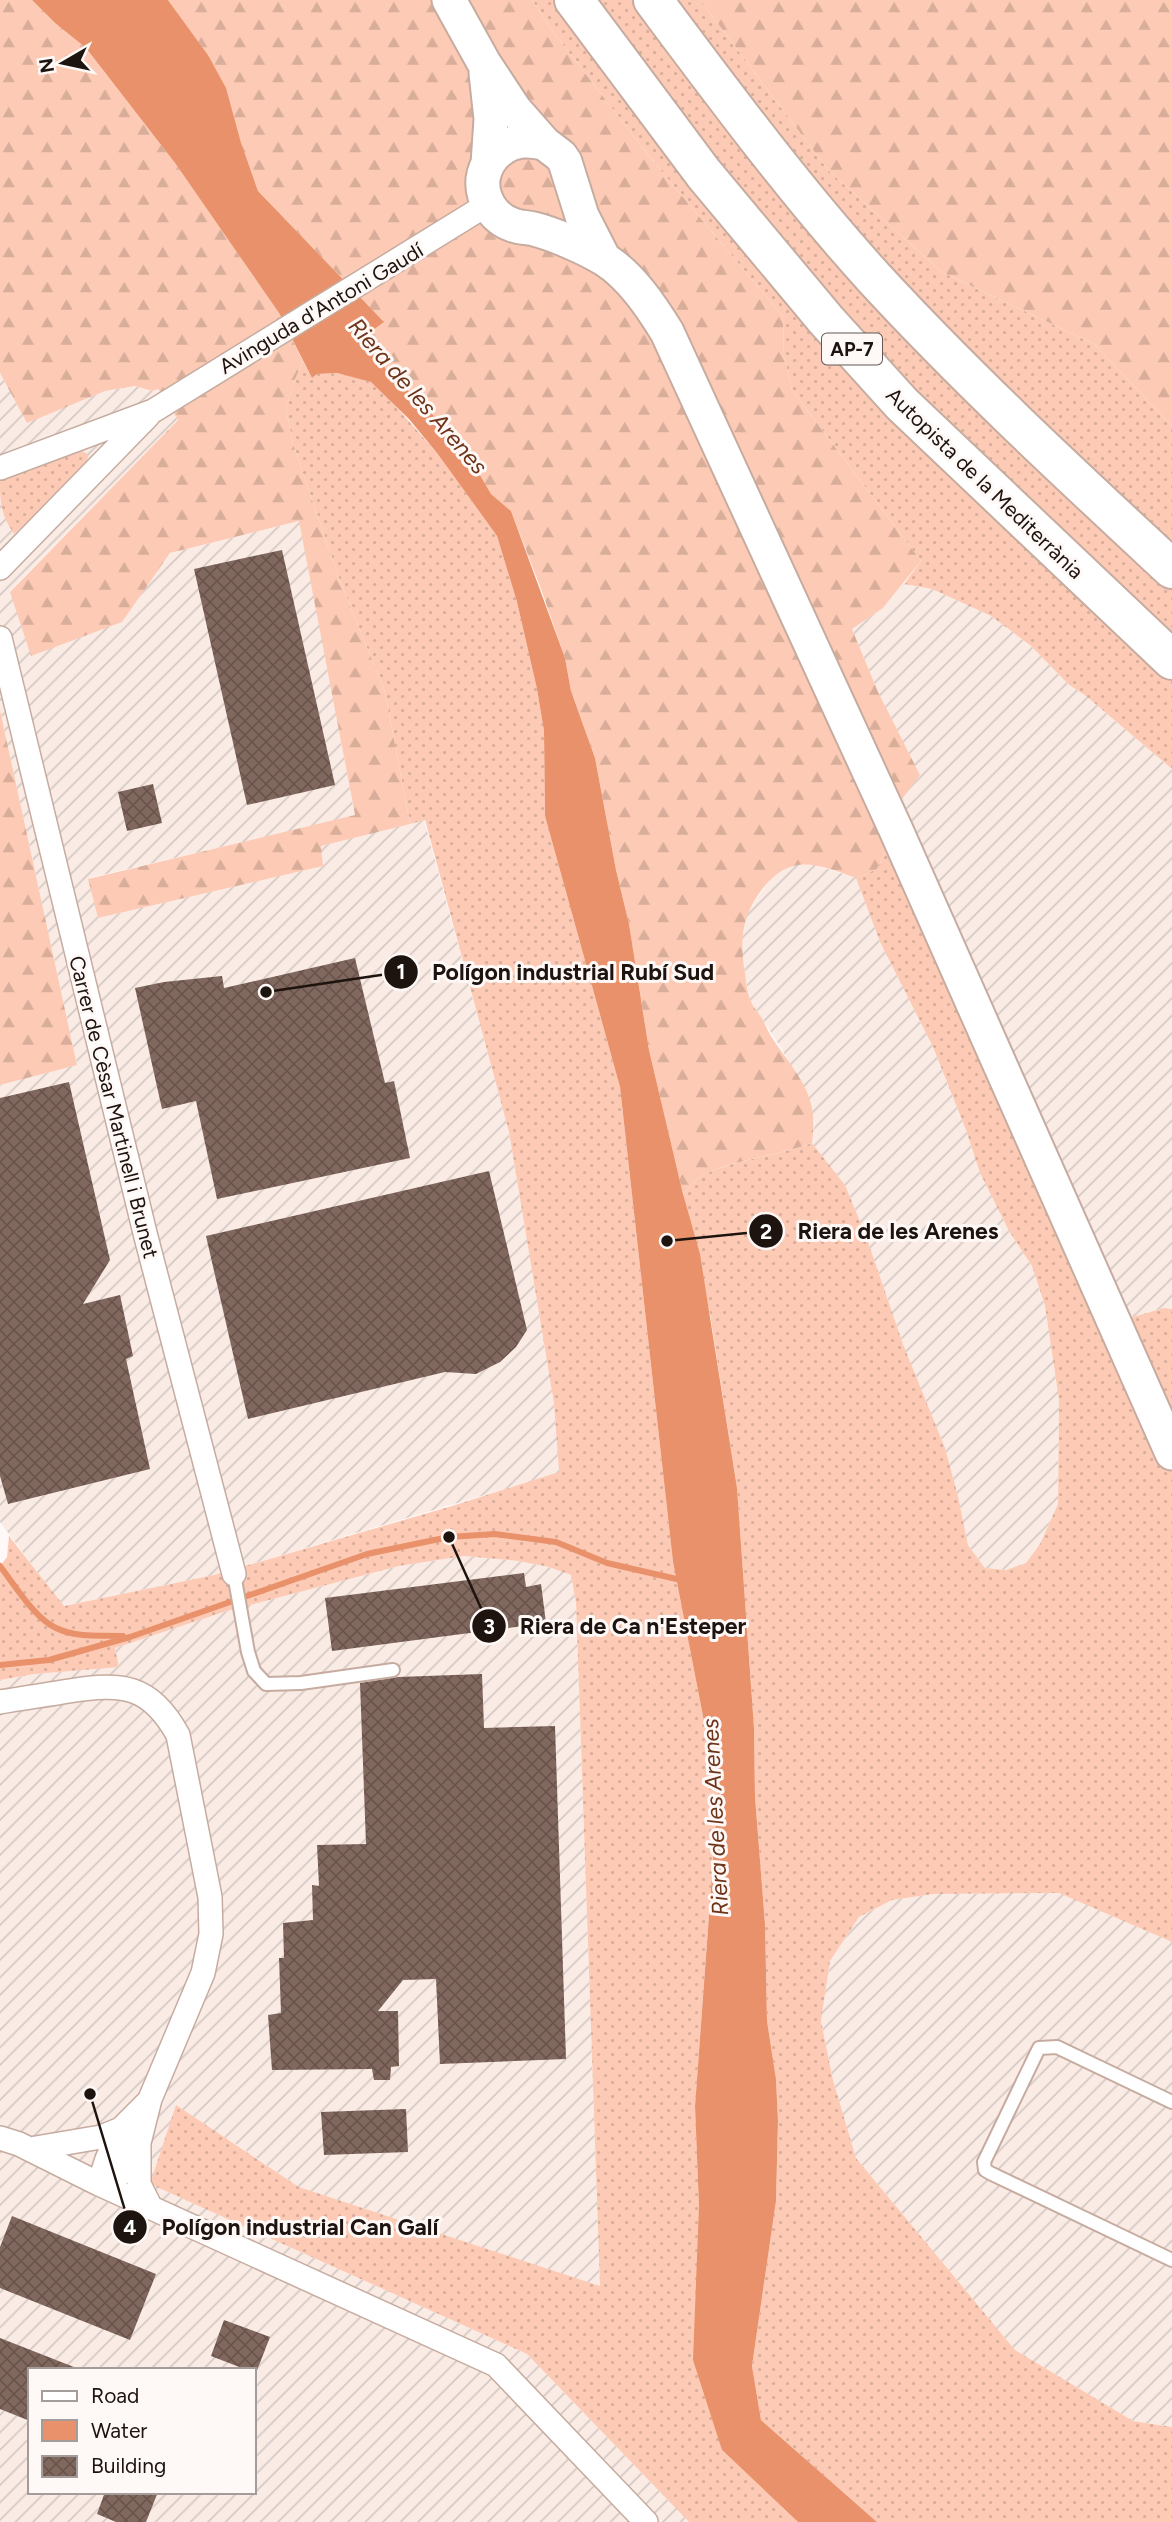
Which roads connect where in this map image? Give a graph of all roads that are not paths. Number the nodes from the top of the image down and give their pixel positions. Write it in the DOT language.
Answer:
graph roads {
  1 [pos="449,0"];
  2 [pos="573,0"];
  3 [pos="653,0"];
  4 [pos="484,63"];
  5 [pos="544,143"];
  6 [pos="488,164"];
  7 [pos="570,182"];
  8 [pos="488,204"];
  9 [pos="533,228"];
  10 [pos="604,259"];
  11 [pos="153,411"];
  12 [pos="0,468"];
  13 [pos="0,568"];
  14 [pos="1172,569"];
  15 [pos="0,638"];
  16 [pos="1172,660"];
  17 [pos="1172,1453"];
  18 [pos="234,1574"];
  19 [pos="393,1670"];
  20 [pos="0,1702"];
  21 [pos="1172,2102"];
  22 [pos="130,2134"];
  23 [pos="0,2138"];
  24 [pos="30,2149"];
  25 [pos="99,2184"];
  26 [pos="151,2208"];
  27 [pos="1172,2260"];
  28 [pos="646,2522"];
  1 -- 4 [label="main road"];
  2 -- 16 [label="highway, Autopista de la Mediterrània / AP-7"];
  3 -- 14 [label="highway"];
  4 -- 5 [label="main road"];
  4 -- 6 [label="main road"];
  5 -- 6 [label="main road"];
  5 -- 7 [label="main road"];
  6 -- 8 [label="main road"];
  7 -- 9 [label="main road"];
  7 -- 10 [label="main road"];
  8 -- 9 [label="main road"];
  8 -- 11 [label="street, Avinguda d'Antoni Gaudí"];
  9 -- 10 [label="main road"];
  10 -- 17 [label="main road"];
  11 -- 12 [label="street, Avinguda d'Antoni Gaudí"];
  11 -- 13 [label="street, Avinguda d'Antoni Gaudí"];
  15 -- 18 [label="street, Carrer de Cèsar Martinell i Brunet"];
  18 -- 19 [label="lane"];
  20 -- 22 [label="street"];
  21 -- 27 [label="lane"];
  22 -- 24 [label="street"];
  22 -- 25 [label="street"];
  22 -- 26 [label="street"];
  23 -- 24 [label="street"];
  24 -- 25 [label="street"];
  25 -- 26 [label="street"];
  26 -- 28 [label="street"];
}
